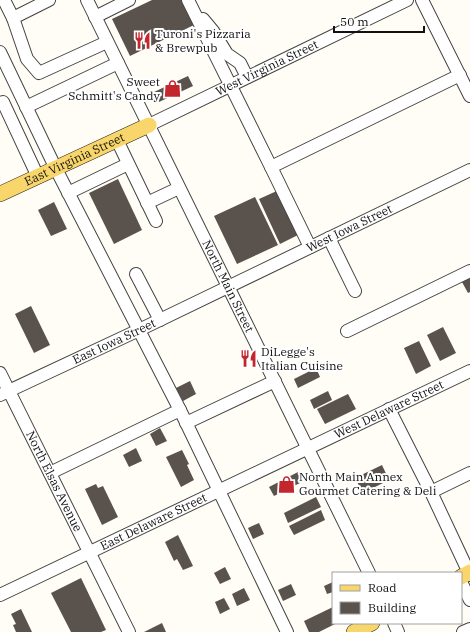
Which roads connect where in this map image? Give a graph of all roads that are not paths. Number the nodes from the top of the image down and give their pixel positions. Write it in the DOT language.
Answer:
graph roads {
  1 [pos="4,0"];
  2 [pos="50,0"];
  3 [pos="87,0"];
  4 [pos="129,0"];
  5 [pos="188,0"];
  6 [pos="194,0"];
  7 [pos="407,0"];
  8 [pos="422,0"];
  9 [pos="95,17"];
  10 [pos="13,18"];
  11 [pos="107,42"];
  12 [pos="0,52"];
  13 [pos="118,63"];
  14 [pos="460,75"];
  15 [pos="247,77"];
  16 [pos="231,85"];
  17 [pos="470,96"];
  18 [pos="3,102"];
  19 [pos="26,108"];
  20 [pos="149,125"];
  21 [pos="117,140"];
  22 [pos="125,165"];
  23 [pos="271,167"];
  24 [pos="56,169"];
  25 [pos="470,170"];
  26 [pos="38,177"];
  27 [pos="179,188"];
  28 [pos="71,192"];
  29 [pos="0,194"];
  30 [pos="148,203"];
  31 [pos="156,221"];
  32 [pos="329,238"];
  33 [pos="310,247"];
  34 [pos="470,271"];
  35 [pos="136,274"];
  36 [pos="227,286"];
  37 [pos="355,291"];
  38 [pos="160,320"];
  39 [pos="139,330"];
  40 [pos="347,331"];
  41 [pos="470,370"];
  42 [pos="0,373"];
  43 [pos="274,381"];
  44 [pos="4,393"];
  45 [pos="389,409"];
  46 [pos="180,410"];
  47 [pos="186,423"];
  48 [pos="308,448"];
  49 [pos="50,473"];
  50 [pos="470,473"];
  51 [pos="218,492"];
  52 [pos="431,492"];
  53 [pos="90,553"];
  54 [pos="369,572"];
  55 [pos="466,576"];
  56 [pos="0,595"];
  57 [pos="470,600"];
  58 [pos="370,624"];
  59 [pos="470,629"];
  60 [pos="129,632"];
  61 [pos="287,632"];
  62 [pos="354,632"];
  63 [pos="463,632"];
  1 -- 10 [label="street"];
  2 -- 10 [label="street"];
  3 -- 9 [label="street, North Main Street"];
  4 -- 9 [label="street"];
  5 -- 16 [label="street"];
  6 -- 15 [label="street"];
  7 -- 15 [label="street, West Virginia Street"];
  8 -- 14 [label="street"];
  9 -- 11 [label="street, North Main Street"];
  10 -- 11 [label="street"];
  11 -- 13 [label="street, North Main Street"];
  12 -- 19 [label="street"];
  13 -- 19 [label="street"];
  13 -- 20 [label="street, North Main Street"];
  14 -- 17 [label="street"];
  14 -- 23 [label="street"];
  15 -- 16 [label="street, West Virginia Street"];
  16 -- 20 [label="street, West Virginia Street"];
  16 -- 23 [label="street"];
  18 -- 26 [label="street"];
  19 -- 24 [label="street"];
  20 -- 21 [label="main road, East Virginia Street"];
  20 -- 27 [label="street, North Main Street"];
  21 -- 22 [label="street"];
  21 -- 24 [label="main road, East Virginia Street"];
  22 -- 28 [label="street"];
  22 -- 30 [label="street"];
  23 -- 33 [label="street"];
  24 -- 26 [label="main road, East Virginia Street"];
  24 -- 28 [label="street"];
  25 -- 32 [label="street, West Iowa Street"];
  26 -- 29 [label="main road, East Virginia Street"];
  27 -- 30 [label="street"];
  27 -- 36 [label="street, North Main Street"];
  28 -- 39 [label="street"];
  30 -- 31 [label="street"];
  32 -- 33 [label="street, West Iowa Street"];
  32 -- 37 [label="street"];
  33 -- 36 [label="street, West Iowa Street"];
  34 -- 40 [label="street"];
  35 -- 38 [label="street"];
  36 -- 38 [label="street, East Iowa Street"];
  36 -- 43 [label="street, North Main Street"];
  38 -- 39 [label="street, East Iowa Street"];
  39 -- 44 [label="street, East Iowa Street"];
  39 -- 46 [label="street"];
  41 -- 45 [label="street, West Delaware Street"];
  42 -- 44 [label="street, North Elsas Avenue"];
  43 -- 47 [label="street"];
  43 -- 48 [label="street, North Main Street"];
  44 -- 49 [label="street, North Elsas Avenue"];
  45 -- 48 [label="street, West Delaware Street"];
  45 -- 52 [label="street"];
  46 -- 47 [label="street"];
  46 -- 49 [label="street"];
  47 -- 51 [label="street"];
  48 -- 51 [label="street, East Delaware Street"];
  48 -- 54 [label="street, North Main Street"];
  49 -- 53 [label="street, North Elsas Avenue"];
  50 -- 52 [label="street"];
  51 -- 53 [label="street, East Delaware Street"];
  51 -- 61 [label="street"];
  52 -- 55 [label="street"];
  53 -- 56 [label="street, East Delaware Street"];
  53 -- 60 [label="street, North Elsas Avenue"];
  55 -- 57 [label="street"];
  58 -- 62 [label="main road"];
  59 -- 63 [label="street"];
}
